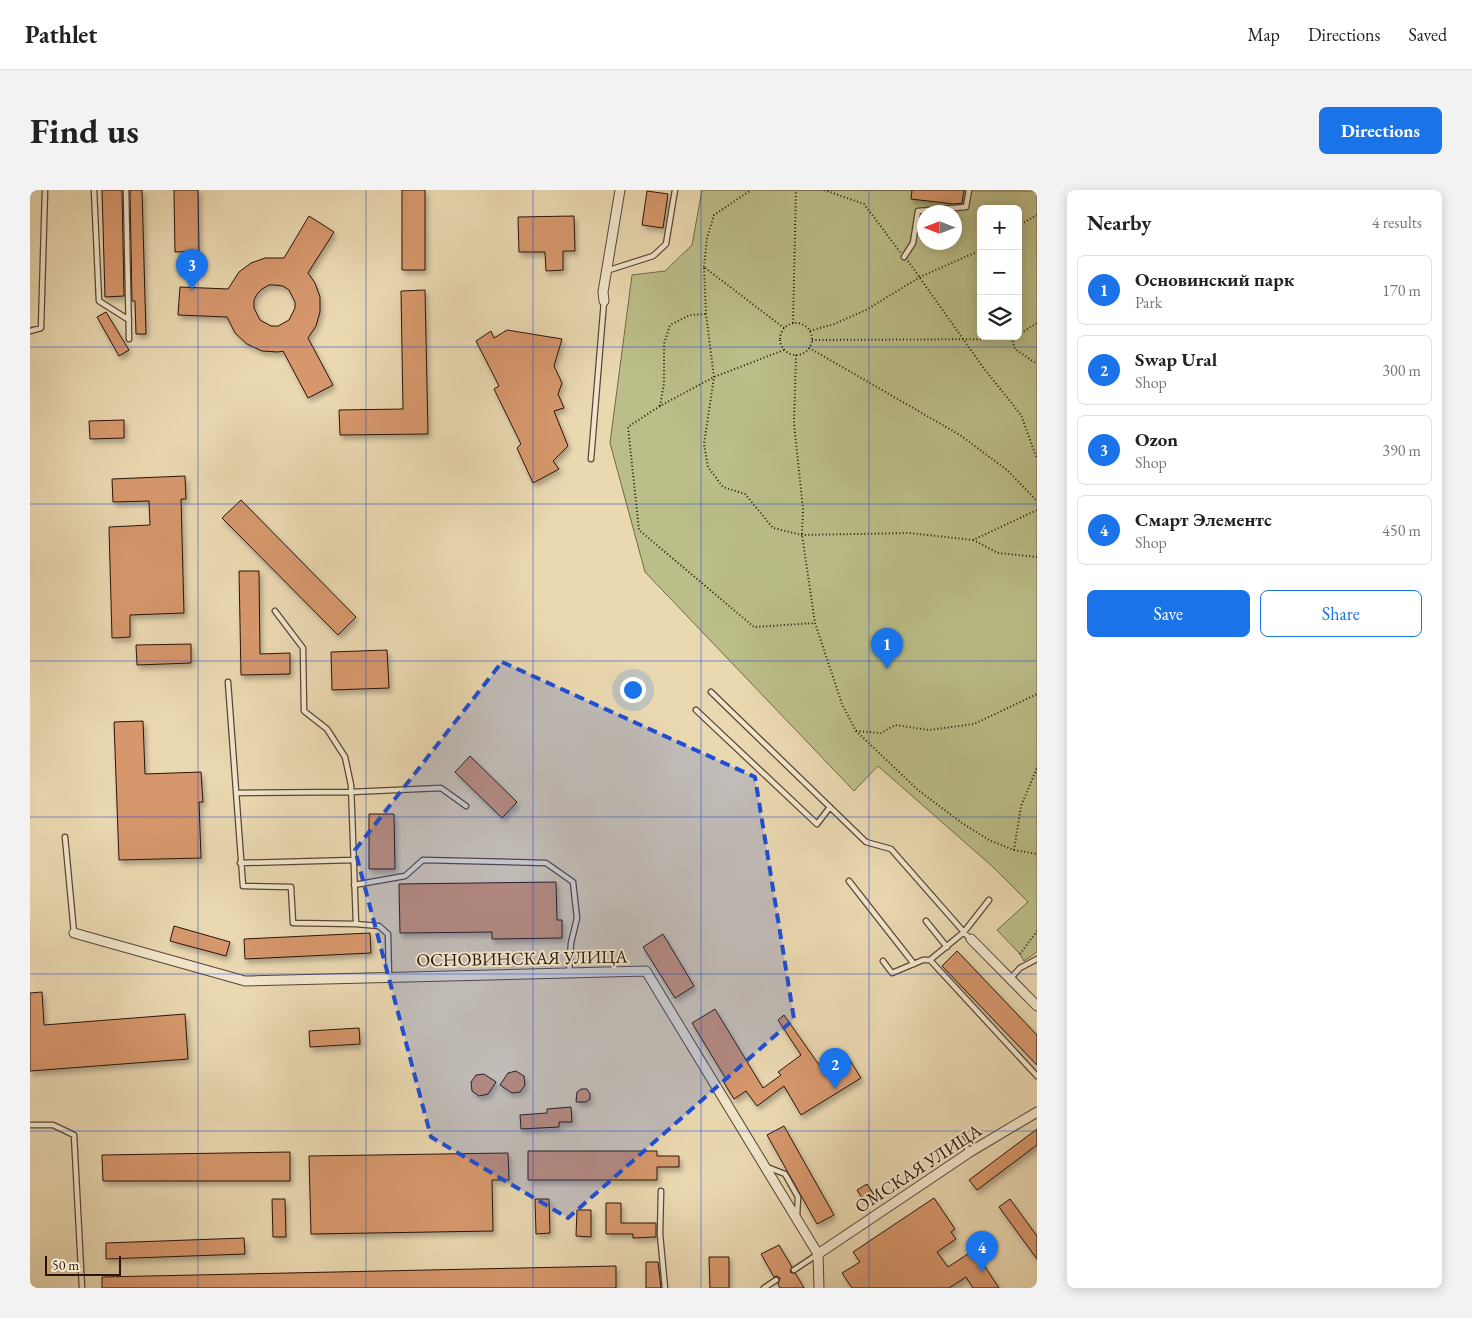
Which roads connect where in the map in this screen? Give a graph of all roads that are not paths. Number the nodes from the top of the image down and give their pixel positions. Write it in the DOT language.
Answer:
graph roads {
  1 [pos="45,190"];
  2 [pos="94,190"];
  3 [pos="126,190"];
  4 [pos="620,190"];
  5 [pos="675,190"];
  6 [pos="969,190"];
  7 [pos="904,257"];
  8 [pos="606,271"];
  9 [pos="604,302"];
  10 [pos="129,320"];
  11 [pos="30,331"];
  12 [pos="129,339"];
  13 [pos="591,459"];
  14 [pos="276,611"];
  15 [pos="228,682"];
  16 [pos="711,692"];
  17 [pos="696,710"];
  18 [pos="351,792"];
  19 [pos="236,793"];
  20 [pos="466,806"];
  21 [pos="830,807"];
  22 [pos="64,837"];
  23 [pos="353,860"];
  24 [pos="240,862"];
  25 [pos="849,881"];
  26 [pos="354,885"];
  27 [pos="989,900"];
  28 [pos="926,921"];
  29 [pos="356,924"];
  30 [pos="74,933"];
  31 [pos="967,935"];
  32 [pos="947,946"];
  33 [pos="1037,959"];
  34 [pos="930,960"];
  35 [pos="883,961"];
  36 [pos="914,964"];
  37 [pos="569,973"];
  38 [pos="389,977"];
  39 [pos="1010,979"];
  40 [pos="1037,1006"];
  41 [pos="1037,1076"];
  42 [pos="1037,1112"];
  43 [pos="30,1125"];
  44 [pos="960,1138"];
  45 [pos="970,1152"];
  46 [pos="661,1191"];
  47 [pos="818,1254"];
  48 [pos="794,1270"];
  49 [pos="776,1280"];
  50 [pos="82,1288"];
  51 [pos="665,1288"];
  52 [pos="764,1288"];
  53 [pos="819,1288"];
  1 -- 11 [label="lane"];
  2 -- 10 [label="lane"];
  3 -- 10 [label="lane"];
  4 -- 8 [label="street"];
  5 -- 8 [label="lane"];
  6 -- 7 [label="lane"];
  8 -- 9 [label="street"];
  9 -- 13 [label="lane"];
  10 -- 12 [label="lane"];
  14 -- 18 [label="lane"];
  15 -- 19 [label="lane"];
  16 -- 21 [label="lane"];
  17 -- 21 [label="lane"];
  18 -- 19 [label="lane"];
  18 -- 20 [label="lane"];
  18 -- 23 [label="lane"];
  19 -- 24 [label="lane"];
  21 -- 31 [label="lane"];
  22 -- 30 [label="lane"];
  23 -- 24 [label="lane"];
  23 -- 26 [label="lane"];
  24 -- 29 [label="lane"];
  25 -- 36 [label="lane"];
  26 -- 29 [label="lane"];
  26 -- 37 [label="lane"];
  27 -- 31 [label="lane"];
  28 -- 32 [label="lane"];
  29 -- 38 [label="lane"];
  30 -- 38 [label="street, ОСНОВИНСКАЯ УЛИЦА"];
  31 -- 32 [label="lane"];
  31 -- 39 [label="street"];
  32 -- 34 [label="lane"];
  33 -- 39 [label="lane"];
  34 -- 36 [label="lane"];
  34 -- 41 [label="lane"];
  35 -- 36 [label="lane"];
  37 -- 38 [label="street, ОСНОВИНСКАЯ УЛИЦА"];
  37 -- 47 [label="street, ОСНОВИНСКАЯ УЛИЦА"];
  39 -- 40 [label="street"];
  42 -- 45 [label="street, ОМСКАЯ УЛИЦА"];
  43 -- 50 [label="lane"];
  44 -- 45 [label="lane"];
  45 -- 47 [label="street, ОМСКАЯ УЛИЦА"];
  46 -- 51 [label="lane"];
  47 -- 48 [label="lane"];
  47 -- 53 [label="street"];
  49 -- 52 [label="lane"];
}
